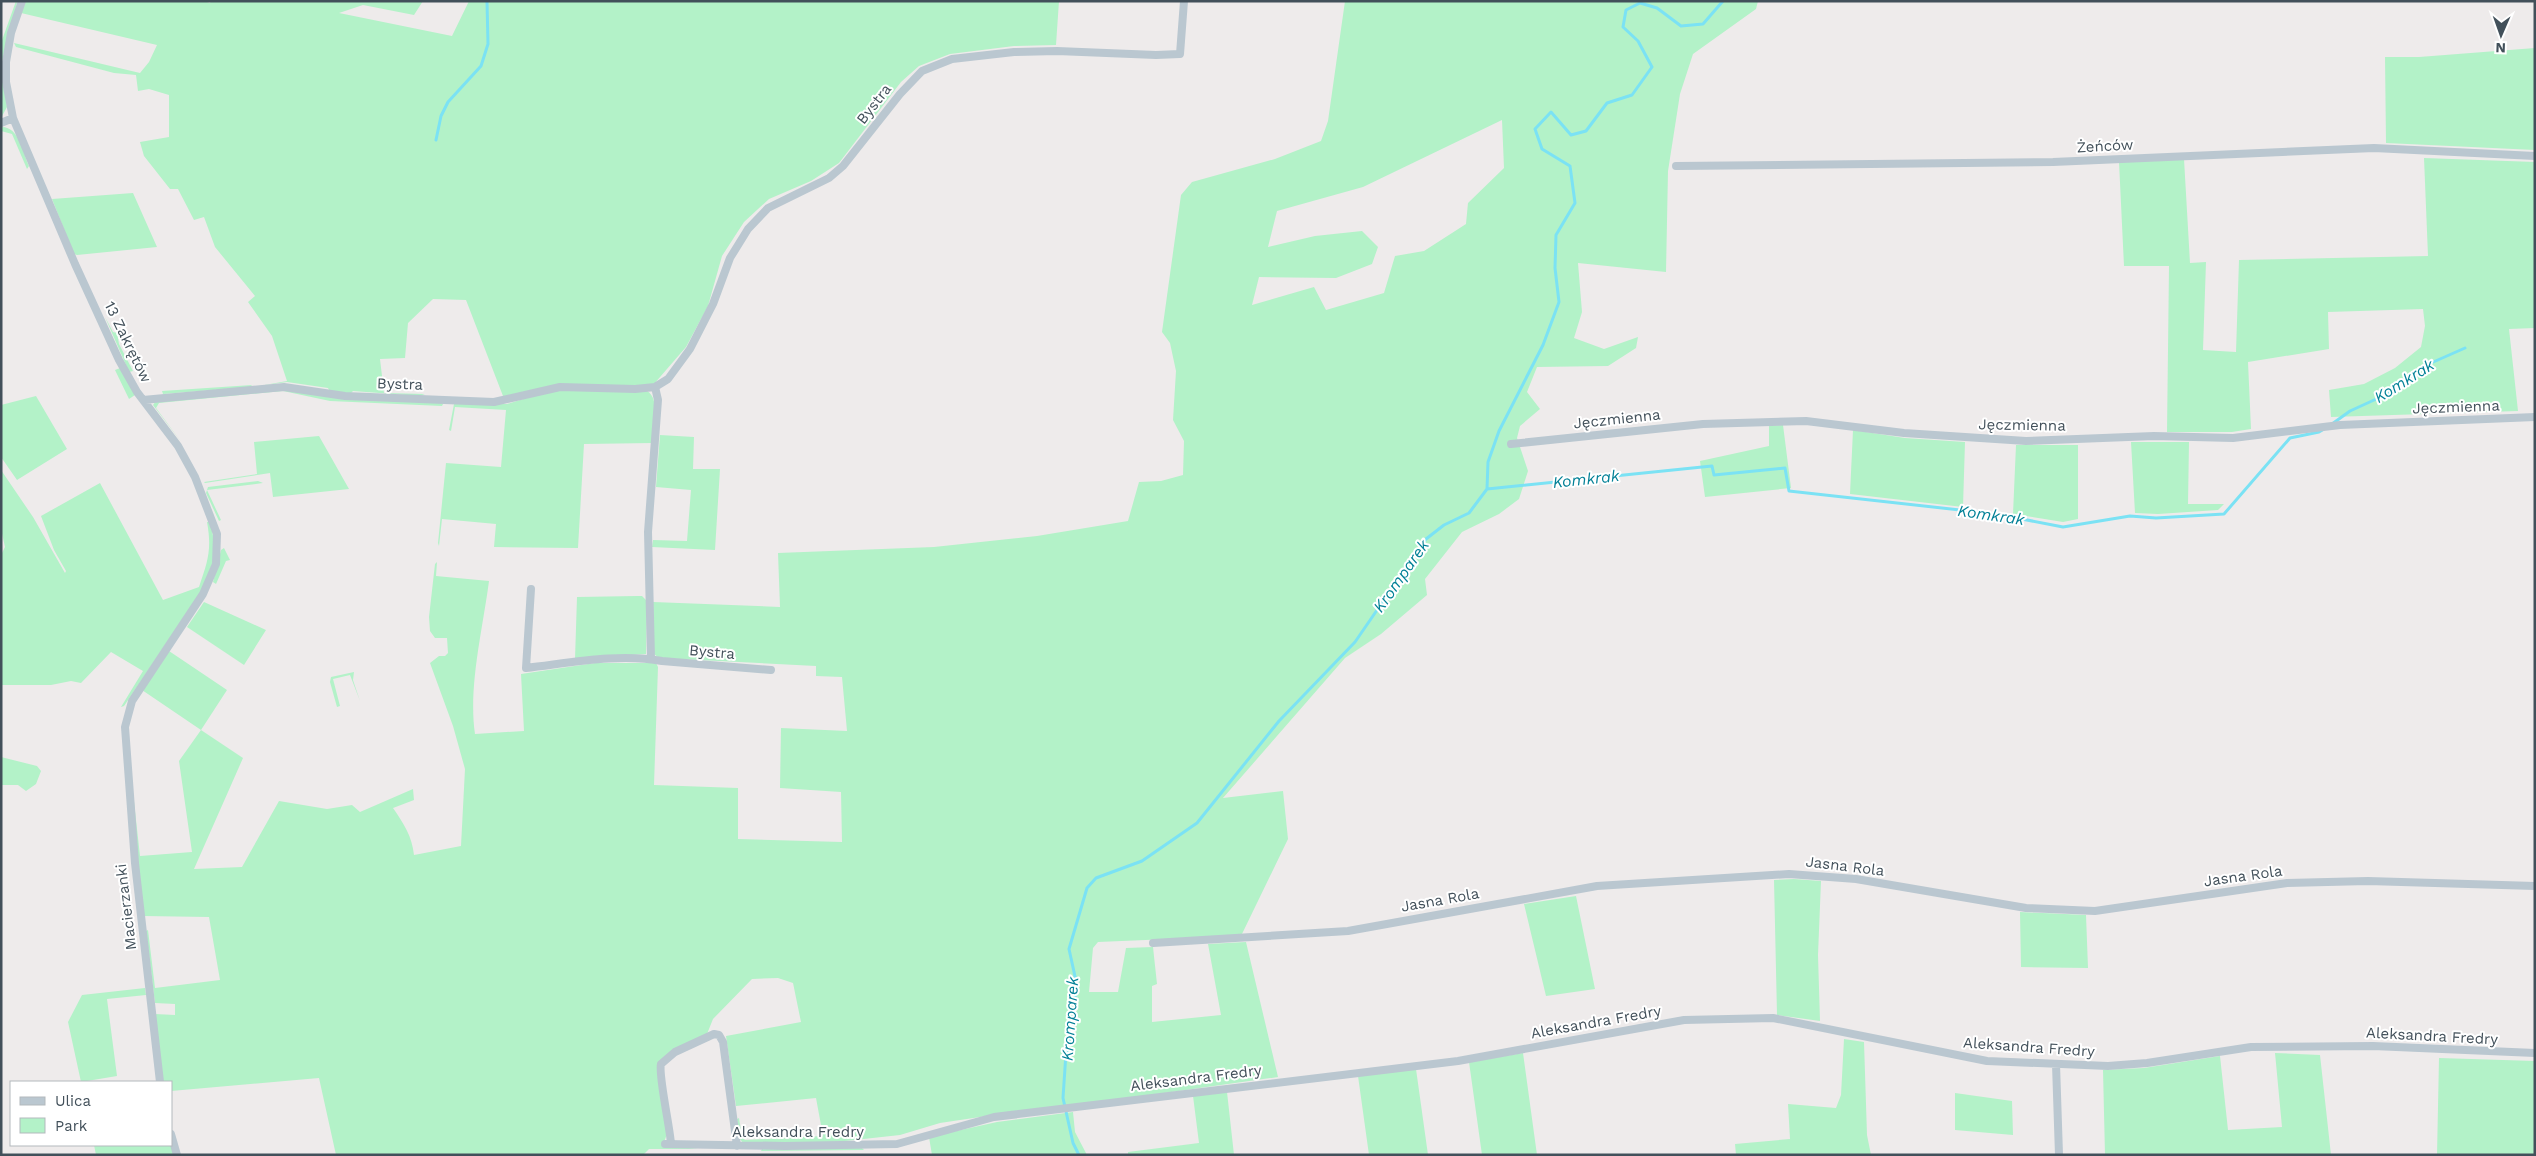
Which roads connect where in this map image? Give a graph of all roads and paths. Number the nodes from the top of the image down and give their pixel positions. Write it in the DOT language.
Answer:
graph roads {
  1 [pos="22,1"];
  2 [pos="1184,1"];
  3 [pos="14,118"];
  4 [pos="1,123"];
  5 [pos="2535,156"];
  6 [pos="1676,166"];
  7 [pos="654,387"];
  8 [pos="143,400"];
  9 [pos="2535,417"];
  10 [pos="1511,444"];
  11 [pos="531,589"];
  12 [pos="651,658"];
  13 [pos="771,670"];
  14 [pos="125,727"];
  15 [pos="2535,886"];
  16 [pos="1153,943"];
  17 [pos="2535,1053"];
  18 [pos="2056,1064"];
  19 [pos="160,1081"];
  20 [pos="172,1138"];
  21 [pos="737,1146"];
  22 [pos="177,1155"];
  23 [pos="2059,1155"];
  1 -- 3 [label="street, 13 Zakrętów"];
  2 -- 7 [label="street, Bystra"];
  3 -- 4 [label="street"];
  3 -- 8 [label="street, 13 Zakrętów"];
  5 -- 6 [label="street, Żeńców"];
  7 -- 8 [label="street, Bystra"];
  7 -- 12 [label="street"];
  8 -- 14 [label="street, 13 Zakrętów"];
  9 -- 10 [label="street, Jęczmienna"];
  11 -- 12 [label="street, Bystra"];
  12 -- 13 [label="street, Bystra"];
  14 -- 19 [label="street, Macierzanki"];
  15 -- 16 [label="street, Jasna Rola"];
  17 -- 18 [label="street, Aleksandra Fredry"];
  18 -- 21 [label="street, Aleksandra Fredry"];
  18 -- 23 [label="street"];
  20 -- 22 [label="street"];
  21 -- 21 [label="street, Aleksandra Fredry"];
}
